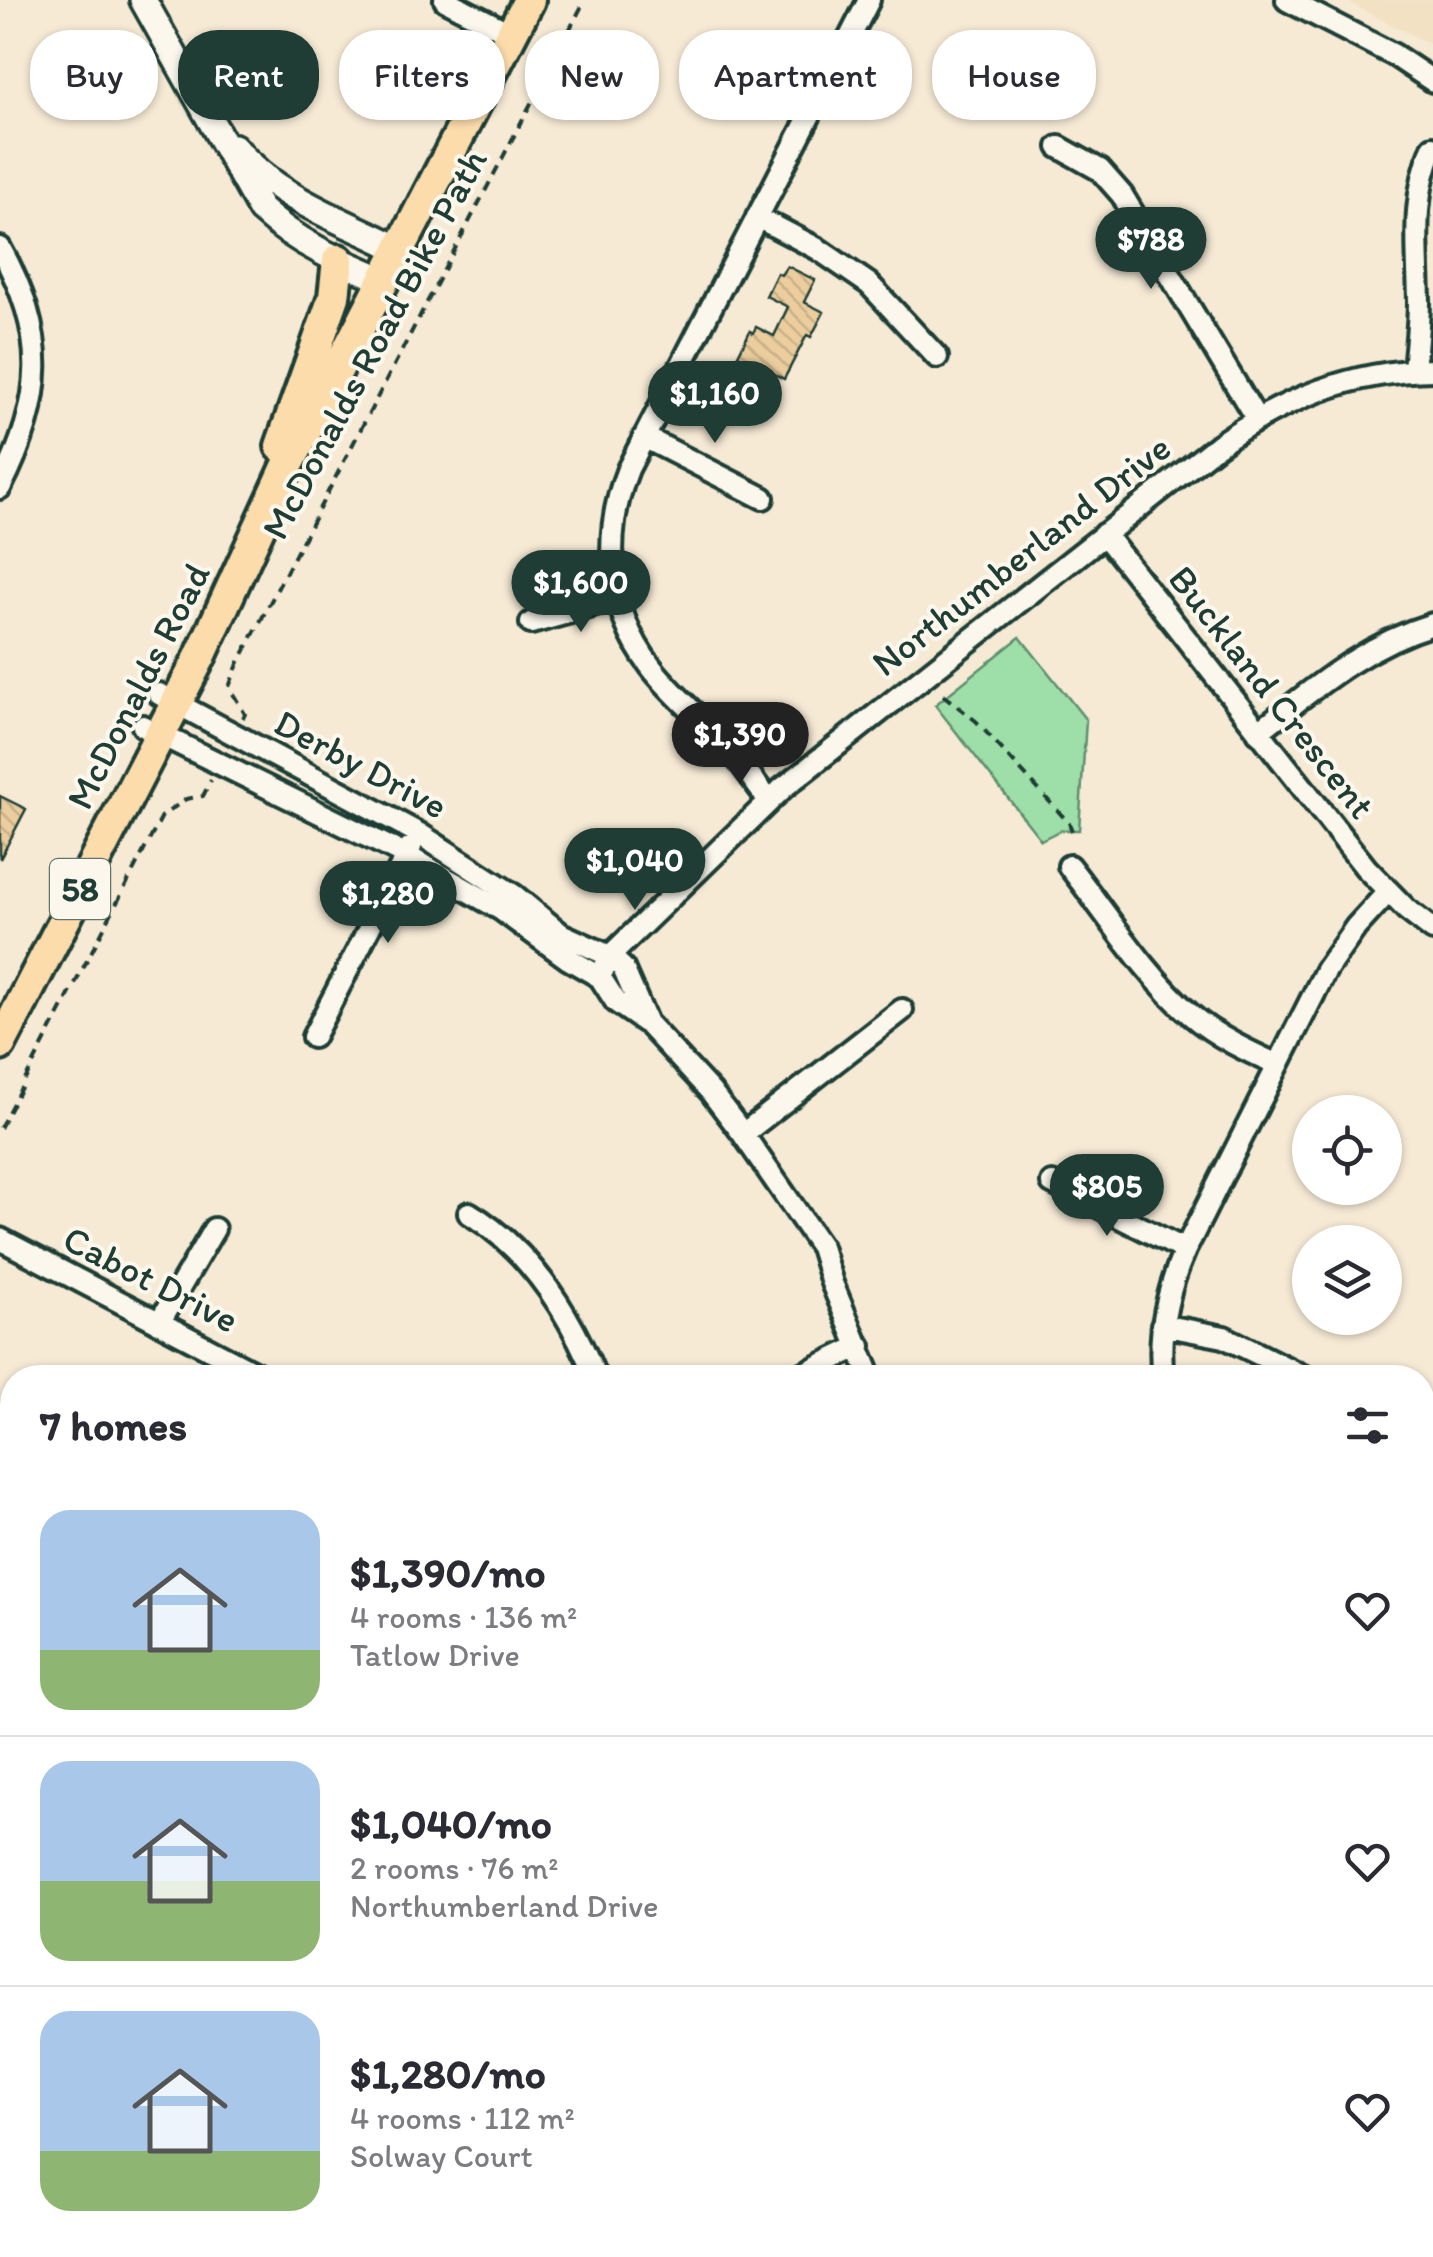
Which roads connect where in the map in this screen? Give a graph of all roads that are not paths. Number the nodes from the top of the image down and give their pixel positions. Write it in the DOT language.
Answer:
graph roads {
  1 [pos="143,0"];
  2 [pos="445,0"];
  3 [pos="528,0"];
  4 [pos="869,0"];
  5 [pos="1287,0"];
  6 [pos="511,34"];
  7 [pos="1394,55"];
  8 [pos="1433,70"];
  9 [pos="1433,81"];
  10 [pos="218,128"];
  11 [pos="1059,147"];
  12 [pos="1433,148"];
  13 [pos="757,217"];
  14 [pos="0,248"];
  15 [pos="400,250"];
  16 [pos="338,260"];
  17 [pos="384,280"];
  18 [pos="937,357"];
  19 [pos="1426,370"];
  20 [pos="1256,418"];
  21 [pos="644,437"];
  22 [pos="287,467"];
  23 [pos="0,488"];
  24 [pos="763,498"];
  25 [pos="255,519"];
  26 [pos="1104,534"];
  27 [pos="618,598"];
  28 [pos="531,622"];
  29 [pos="1433,624"];
  30 [pos="168,699"];
  31 [pos="152,730"];
  32 [pos="1258,732"];
  33 [pos="776,795"];
  34 [pos="418,833"];
  35 [pos="407,856"];
  36 [pos="1069,866"];
  37 [pos="1388,892"];
  38 [pos="1433,930"];
  39 [pos="614,960"];
  40 [pos="600,977"];
  41 [pos="0,1000"];
  42 [pos="902,1010"];
  43 [pos="647,1023"];
  44 [pos="314,1036"];
  45 [pos="0,1044"];
  46 [pos="1278,1066"];
  47 [pos="743,1134"];
  48 [pos="1052,1183"];
  49 [pos="468,1213"];
  50 [pos="214,1229"];
  51 [pos="2,1241"];
  52 [pos="1184,1250"];
  53 [pos="159,1323"];
  54 [pos="1162,1326"];
  55 [pos="865,1360"];
  56 [pos="240,1365"];
  57 [pos="590,1365"];
  58 [pos="1162,1365"];
  59 [pos="1281,1365"];
  1 -- 10 [label="street"];
  2 -- 6 [label="street"];
  3 -- 6 [label="main road, McDonalds Road / 58"];
  4 -- 13 [label="street"];
  5 -- 7 [label="street"];
  6 -- 15 [label="main road, McDonalds Road / 58"];
  7 -- 8 [label="street"];
  7 -- 9 [label="street"];
  10 -- 15 [label="street"];
  10 -- 16 [label="street"];
  11 -- 20 [label="street"];
  12 -- 19 [label="street"];
  13 -- 18 [label="street"];
  13 -- 21 [label="street"];
  14 -- 23 [label="street"];
  15 -- 17 [label="main road, McDonalds Road / 58"];
  16 -- 17 [label="street"];
  16 -- 25 [label="main road"];
  17 -- 22 [label="main road, McDonalds Road / 58"];
  19 -- 20 [label="street, Northumberland Drive"];
  20 -- 26 [label="street, Northumberland Drive"];
  21 -- 24 [label="street"];
  21 -- 27 [label="street"];
  22 -- 25 [label="main road, McDonalds Road / 58"];
  22 -- 30 [label="main road, McDonalds Road / 58"];
  25 -- 30 [label="main road, McDonalds Road / 58"];
  26 -- 32 [label="street, Buckland Crescent"];
  26 -- 33 [label="street, Northumberland Drive"];
  27 -- 28 [label="street"];
  27 -- 33 [label="street"];
  29 -- 32 [label="street"];
  30 -- 31 [label="main road, McDonalds Road / 58"];
  30 -- 34 [label="street, Derby Drive"];
  31 -- 35 [label="street, Derby Drive"];
  31 -- 41 [label="main road, McDonalds Road / 58"];
  31 -- 45 [label="main road, McDonalds Road / 58"];
  32 -- 37 [label="street, Buckland Crescent"];
  33 -- 39 [label="street, Northumberland Drive"];
  34 -- 35 [label="street"];
  34 -- 39 [label="street, Derby Drive"];
  35 -- 40 [label="street, Derby Drive"];
  35 -- 44 [label="street"];
  36 -- 46 [label="street"];
  37 -- 38 [label="street, Buckland Crescent"];
  37 -- 46 [label="street"];
  39 -- 40 [label="street, Northumberland Drive"];
  39 -- 43 [label="street, Derby Drive"];
  40 -- 43 [label="street, Derby Drive"];
  42 -- 47 [label="street"];
  43 -- 47 [label="street, Derby Drive"];
  46 -- 52 [label="street"];
  47 -- 55 [label="street, Derby Drive"];
  48 -- 52 [label="street"];
  49 -- 57 [label="street"];
  50 -- 53 [label="street"];
  51 -- 53 [label="street, Cabot Drive"];
  52 -- 54 [label="street"];
  53 -- 56 [label="street, Cabot Drive"];
  54 -- 58 [label="street"];
  54 -- 59 [label="street"];
}
